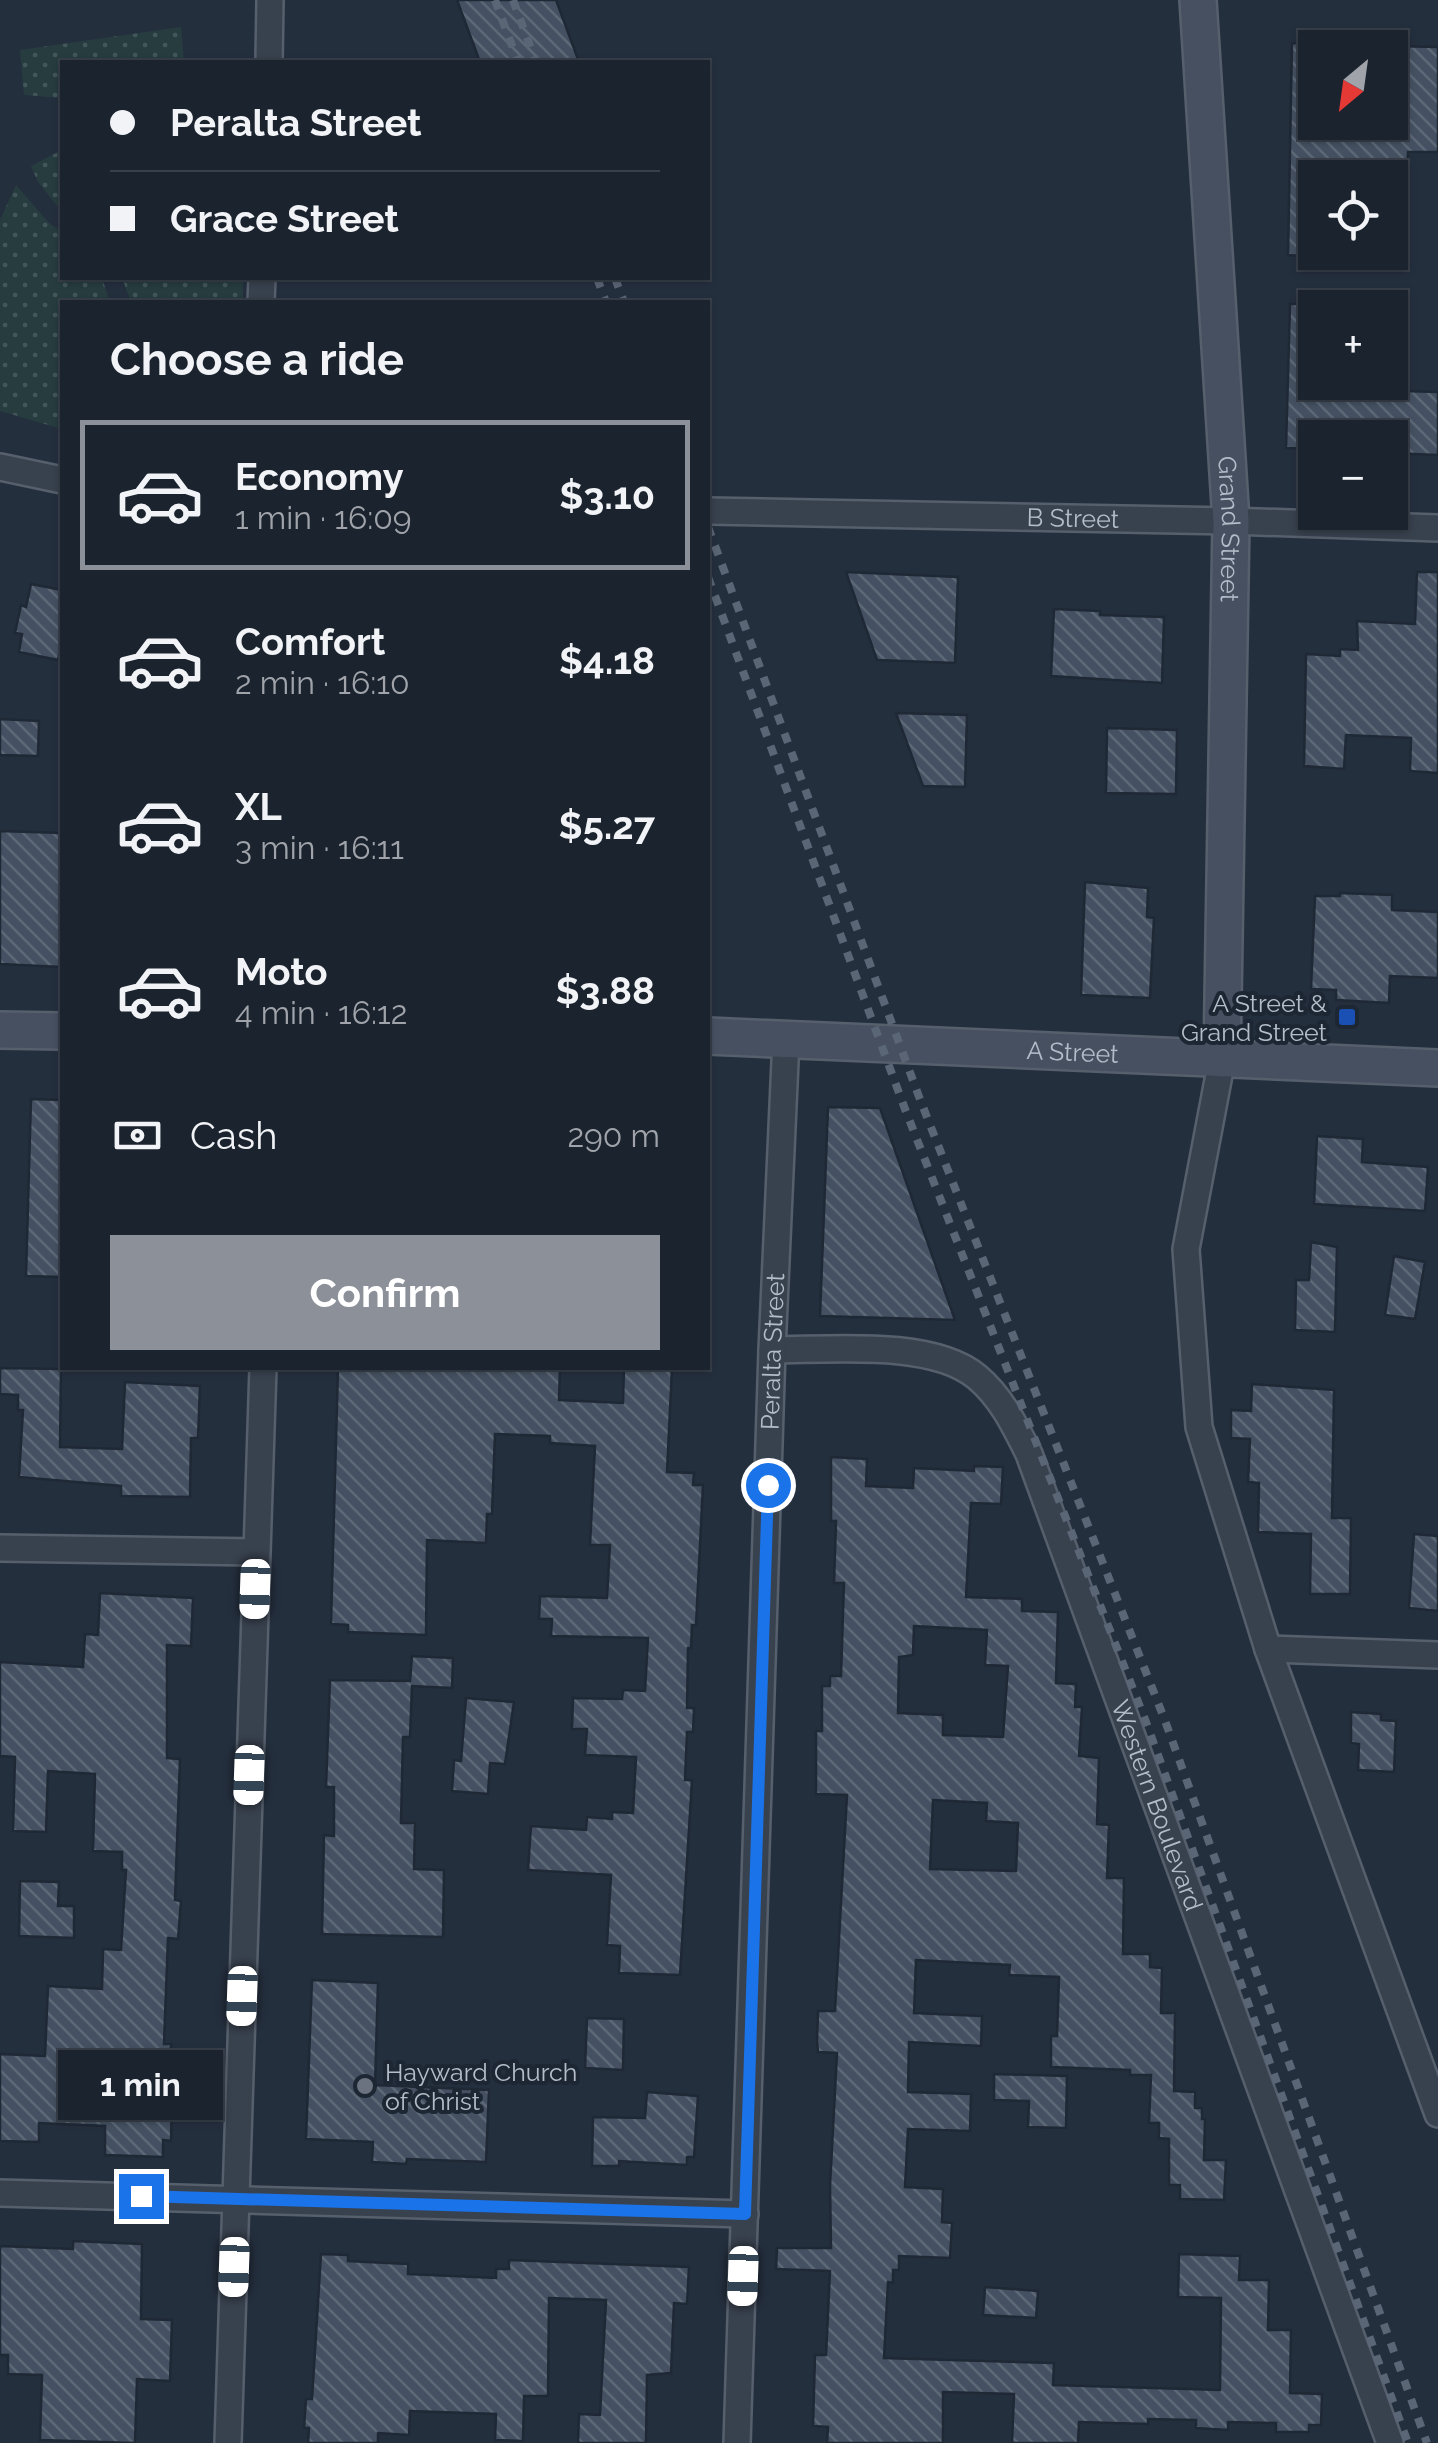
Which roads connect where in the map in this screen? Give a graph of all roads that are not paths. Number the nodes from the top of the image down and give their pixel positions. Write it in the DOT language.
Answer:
graph roads {
  1 [pos="270,0"];
  2 [pos="1198,0"];
  3 [pos="270,60"];
  4 [pos="0,468"];
  5 [pos="60,480"];
  6 [pos="710,511"];
  7 [pos="1231,521"];
  8 [pos="1438,528"];
  9 [pos="0,1030"];
  10 [pos="60,1031"];
  11 [pos="710,1036"];
  12 [pos="786,1039"];
  13 [pos="1222,1059"];
  14 [pos="1438,1068"];
  15 [pos="772,1350"];
  16 [pos="262,1370"];
  17 [pos="0,1548"];
  18 [pos="256,1552"];
  19 [pos="1268,1649"];
  20 [pos="1438,1656"];
  21 [pos="1438,2114"];
  22 [pos="0,2193"];
  23 [pos="236,2198"];
  24 [pos="745,2214"];
  25 [pos="228,2443"];
  26 [pos="737,2443"];
  27 [pos="1390,2443"];
  1 -- 3 [label="street"];
  2 -- 7 [label="street, Grand Street"];
  4 -- 5 [label="street"];
  6 -- 7 [label="street, B Street"];
  7 -- 8 [label="street, B Street"];
  7 -- 13 [label="street, Grand Street"];
  9 -- 10 [label="street"];
  11 -- 12 [label="street, A Street"];
  12 -- 13 [label="street, A Street"];
  12 -- 15 [label="street, Peralta Street"];
  13 -- 14 [label="street, A Street"];
  13 -- 19 [label="street"];
  15 -- 24 [label="street, Peralta Street"];
  15 -- 27 [label="street, Western Boulevard"];
  16 -- 18 [label="street"];
  17 -- 18 [label="street"];
  18 -- 23 [label="street"];
  19 -- 20 [label="street"];
  19 -- 21 [label="street"];
  22 -- 23 [label="street"];
  23 -- 24 [label="street"];
  23 -- 25 [label="street"];
  24 -- 26 [label="street, Peralta Street"];
}
